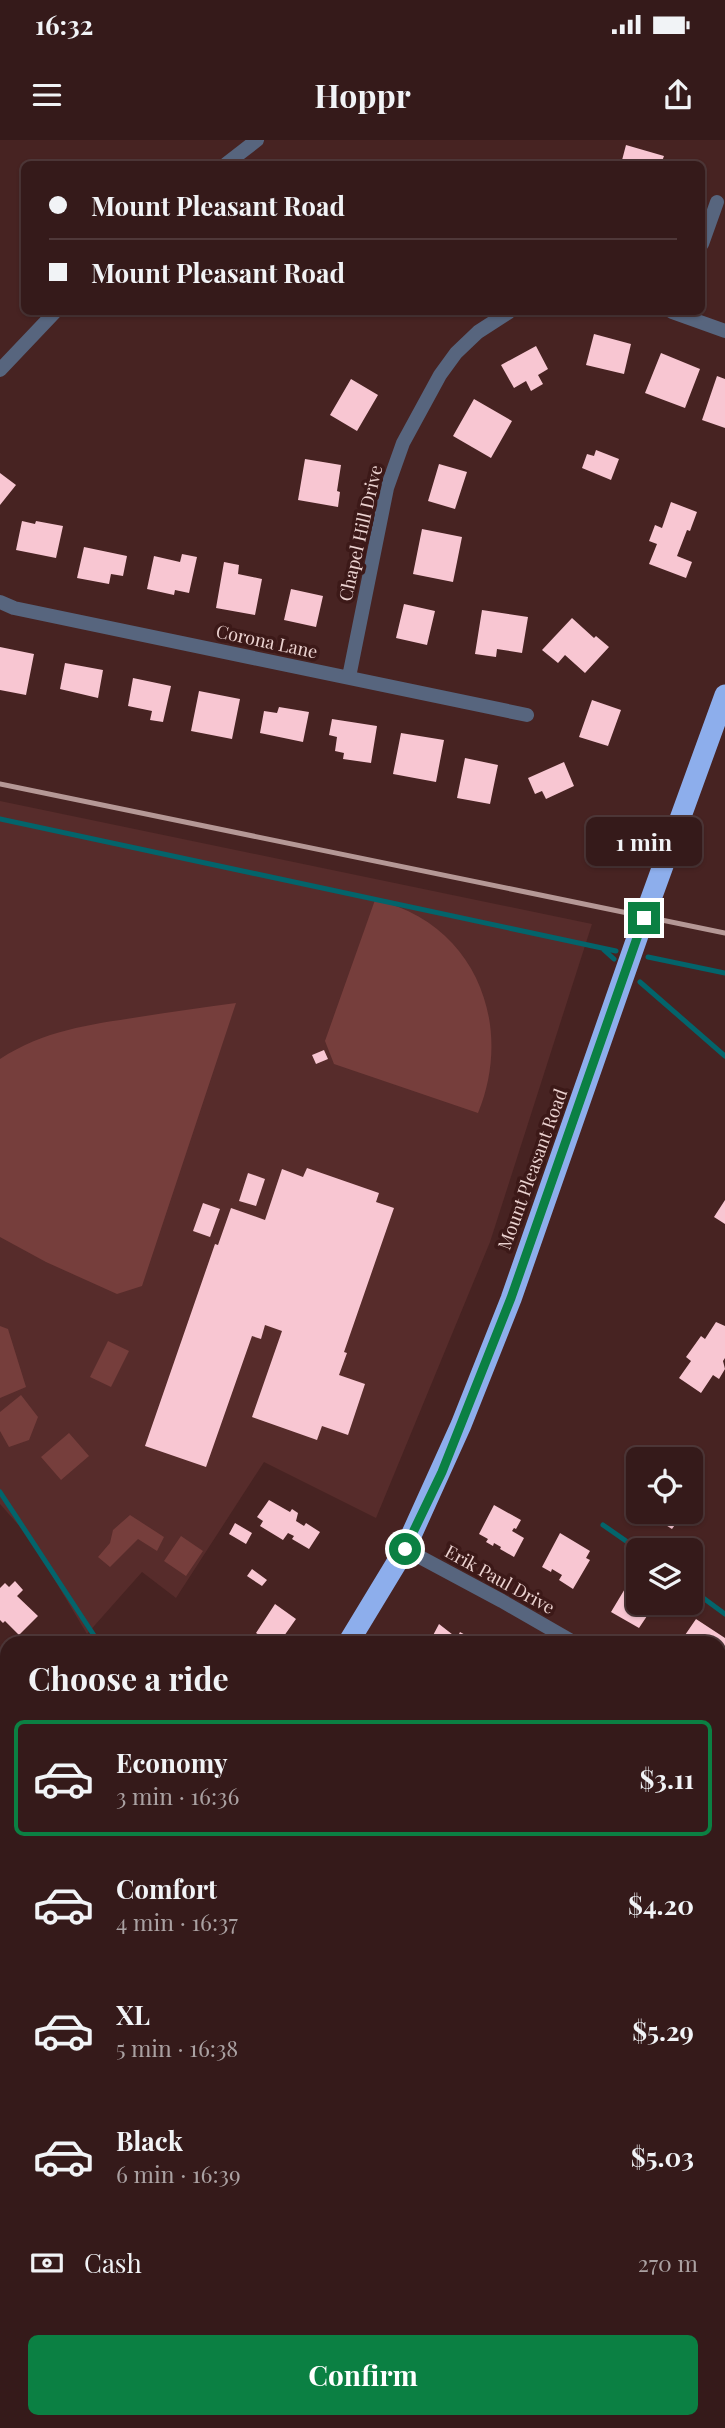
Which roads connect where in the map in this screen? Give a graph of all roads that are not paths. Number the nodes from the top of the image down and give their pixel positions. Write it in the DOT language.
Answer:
graph roads {
  1 [pos="257,140"];
  2 [pos="230,161"];
  3 [pos="717,202"];
  4 [pos="705,236"];
  5 [pos="52,315"];
  6 [pos="504,315"];
  7 [pos="683,315"];
  8 [pos="725,331"];
  9 [pos="0,370"];
  10 [pos="0,602"];
  11 [pos="349,677"];
  12 [pos="725,695"];
  13 [pos="527,715"];
  14 [pos="405,1549"];
  15 [pos="352,1636"];
  16 [pos="562,1636"];
  1 -- 2 [label="street"];
  3 -- 4 [label="street"];
  5 -- 9 [label="street"];
  6 -- 11 [label="street, Chapel Hill Drive"];
  7 -- 8 [label="street"];
  10 -- 11 [label="street, Corona Lane"];
  11 -- 13 [label="street, Corona Lane"];
  12 -- 14 [label="highway, Mount Pleasant Road"];
  14 -- 15 [label="highway, Mount Pleasant Road"];
  14 -- 16 [label="street, Erik Paul Drive"];
}
